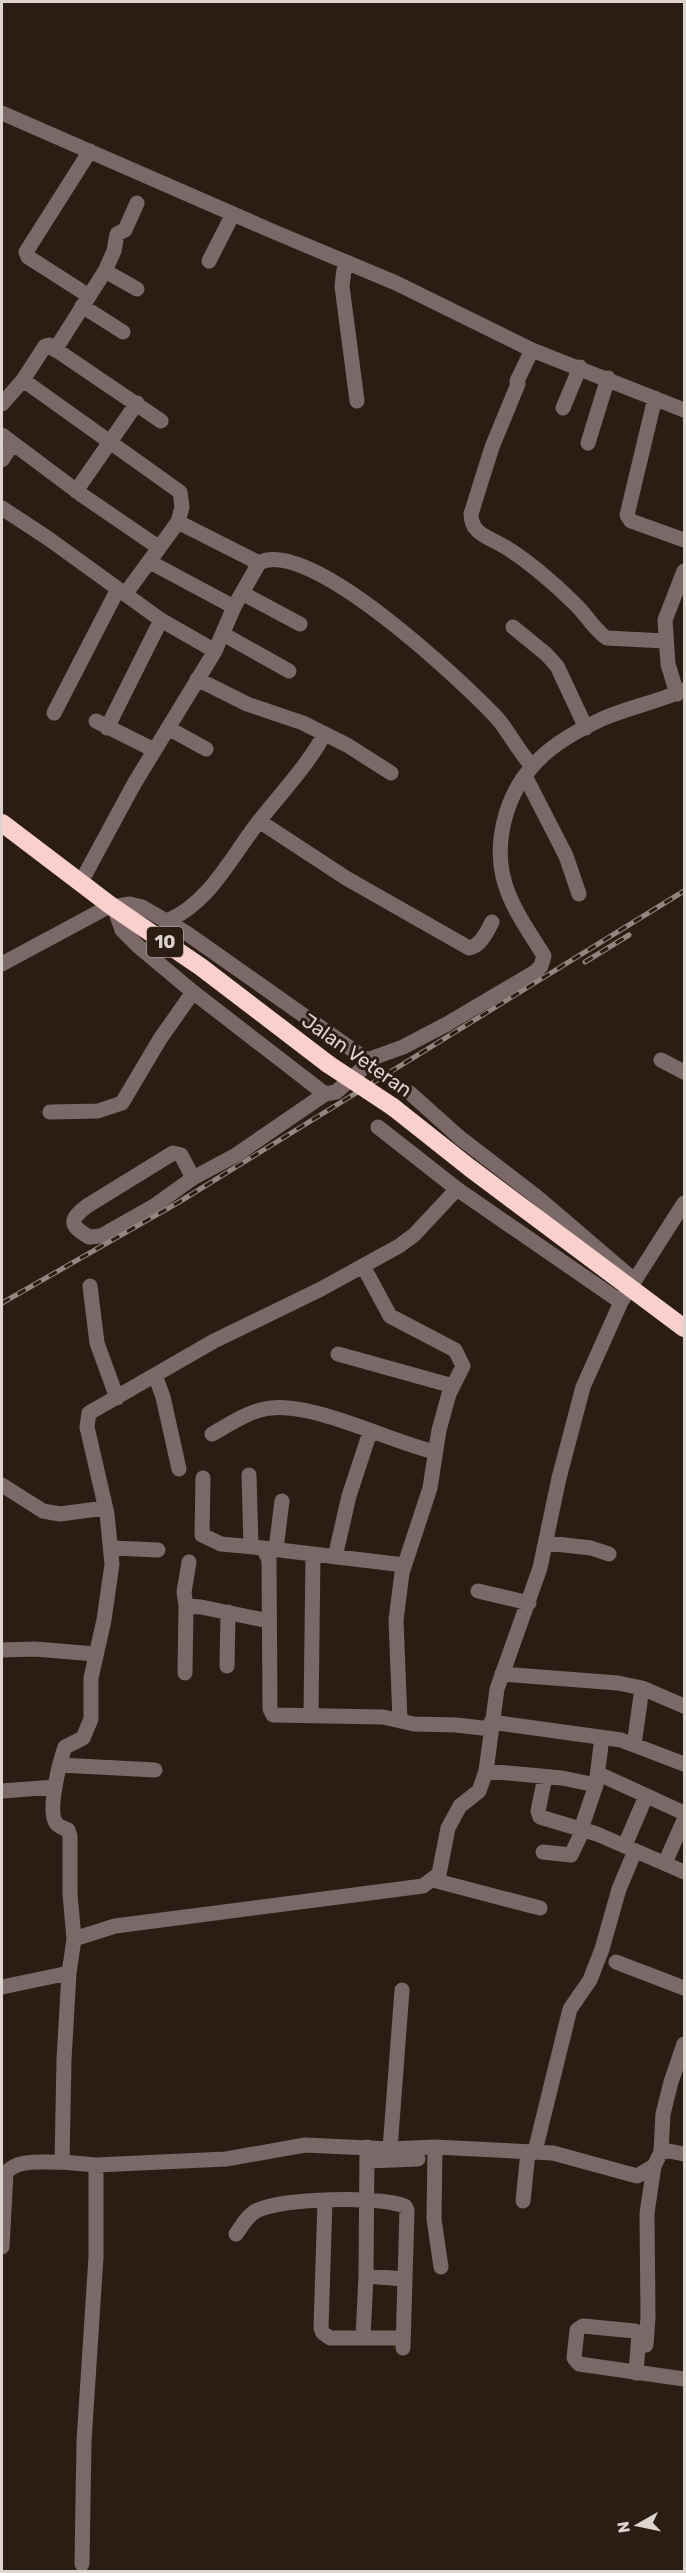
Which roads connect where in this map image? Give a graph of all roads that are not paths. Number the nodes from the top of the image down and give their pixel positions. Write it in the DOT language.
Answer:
graph roads {
  1 [pos="2,113"];
  2 [pos="90,151"];
  3 [pos="137,203"];
  4 [pos="233,214"];
  5 [pos="209,261"];
  6 [pos="349,262"];
  7 [pos="105,271"];
  8 [pos="138,289"];
  9 [pos="85,301"];
  10 [pos="123,332"];
  11 [pos="55,350"];
  12 [pos="532,350"];
  13 [pos="580,367"];
  14 [pos="609,378"];
  15 [pos="23,380"];
  16 [pos="655,398"];
  17 [pos="357,401"];
  18 [pos="137,403"];
  19 [pos="2,404"];
  20 [pos="563,408"];
  21 [pos="684,410"];
  22 [pos="161,421"];
  23 [pos="7,439"];
  24 [pos="110,441"];
  25 [pos="588,443"];
  26 [pos="2,460"];
  27 [pos="76,490"];
  28 [pos="2,508"];
  29 [pos="178,522"];
  30 [pos="684,540"];
  31 [pos="158,547"];
  32 [pos="150,562"];
  33 [pos="259,562"];
  34 [pos="684,571"];
  35 [pos="122,591"];
  36 [pos="238,600"];
  37 [pos="161,620"];
  38 [pos="300,624"];
  39 [pos="513,627"];
  40 [pos="223,634"];
  41 [pos="665,641"];
  42 [pos="215,651"];
  43 [pos="289,670"];
  44 [pos="197,679"];
  45 [pos="681,692"];
  46 [pos="54,713"];
  47 [pos="168,728"];
  48 [pos="586,728"];
  49 [pos="324,735"];
  50 [pos="206,749"];
  51 [pos="154,750"];
  52 [pos="528,771"];
  53 [pos="391,773"];
  54 [pos="259,821"];
  55 [pos="2,822"];
  56 [pos="81,882"];
  57 [pos="579,894"];
  58 [pos="114,907"];
  59 [pos="168,921"];
  60 [pos="492,922"];
  61 [pos="2,964"];
  62 [pos="193,992"];
  63 [pos="367,1059"];
  64 [pos="661,1060"];
  65 [pos="684,1072"];
  66 [pos="410,1093"];
  67 [pos="325,1094"];
  68 [pos="50,1112"];
  69 [pos="378,1126"];
  70 [pos="193,1178"];
  71 [pos="457,1189"];
  72 [pos="684,1203"];
  73 [pos="363,1266"];
  74 [pos="90,1286"];
  75 [pos="628,1290"];
  76 [pos="684,1328"];
  77 [pos="338,1354"];
  78 [pos="155,1375"];
  79 [pos="453,1386"];
  80 [pos="116,1395"];
  81 [pos="370,1432"];
  82 [pos="212,1434"];
  83 [pos="435,1452"];
  84 [pos="179,1469"];
  85 [pos="249,1475"];
  86 [pos="203,1478"];
  87 [pos="2,1485"];
  88 [pos="282,1501"];
  89 [pos="105,1508"];
  90 [pos="547,1543"];
  91 [pos="263,1547"];
  92 [pos="112,1548"];
  93 [pos="158,1550"];
  94 [pos="314,1554"];
  95 [pos="609,1554"];
  96 [pos="335,1557"];
  97 [pos="189,1562"];
  98 [pos="404,1565"];
  99 [pos="478,1591"];
  100 [pos="529,1603"];
  101 [pos="186,1606"];
  102 [pos="228,1612"];
  103 [pos="268,1620"];
  104 [pos="2,1650"];
  105 [pos="95,1654"];
  106 [pos="227,1666"];
  107 [pos="185,1673"];
  108 [pos="502,1674"];
  109 [pos="642,1689"];
  110 [pos="684,1706"];
  111 [pos="311,1715"];
  112 [pos="400,1720"];
  113 [pos="491,1726"];
  114 [pos="602,1737"];
  115 [pos="634,1745"];
  116 [pos="684,1764"];
  117 [pos="60,1765"];
  118 [pos="155,1770"];
  119 [pos="486,1771"];
  120 [pos="545,1777"];
  121 [pos="597,1780"];
  122 [pos="55,1787"];
  123 [pos="2,1791"];
  124 [pos="646,1796"];
  125 [pos="684,1813"];
  126 [pos="684,1820"];
  127 [pos="582,1829"];
  128 [pos="630,1848"];
  129 [pos="543,1852"];
  130 [pos="665,1863"];
  131 [pos="684,1872"];
  132 [pos="433,1880"];
  133 [pos="540,1908"];
  134 [pos="74,1940"];
  135 [pos="616,1962"];
  136 [pos="69,1973"];
  137 [pos="2,1987"];
  138 [pos="684,1988"];
  139 [pos="402,1990"];
  140 [pos="684,2044"];
  141 [pos="681,2064"];
  142 [pos="435,2147"];
  143 [pos="390,2149"];
  144 [pos="531,2152"];
  145 [pos="661,2152"];
  146 [pos="368,2154"];
  147 [pos="684,2154"];
  148 [pos="418,2159"];
  149 [pos="62,2162"];
  150 [pos="96,2165"];
  151 [pos="654,2166"];
  152 [pos="325,2201"];
  153 [pos="366,2201"];
  154 [pos="523,2201"];
  155 [pos="236,2234"];
  156 [pos="2,2247"];
  157 [pos="441,2267"];
  158 [pos="366,2277"];
  159 [pos="405,2279"];
  160 [pos="363,2338"];
  161 [pos="639,2352"];
  162 [pos="636,2373"];
  163 [pos="684,2379"];
  164 [pos="82,2564"];
  1 -- 2 [label="street"];
  2 -- 4 [label="street"];
  2 -- 9 [label="street"];
  3 -- 7 [label="street"];
  4 -- 5 [label="street"];
  4 -- 6 [label="street"];
  6 -- 12 [label="street"];
  6 -- 17 [label="street"];
  7 -- 8 [label="street"];
  7 -- 9 [label="street"];
  9 -- 10 [label="street"];
  9 -- 11 [label="street"];
  11 -- 15 [label="street"];
  11 -- 18 [label="street"];
  12 -- 13 [label="street"];
  12 -- 41 [label="street"];
  13 -- 14 [label="street"];
  13 -- 20 [label="street"];
  14 -- 16 [label="street"];
  14 -- 25 [label="street"];
  15 -- 19 [label="street"];
  15 -- 24 [label="street"];
  16 -- 21 [label="street"];
  16 -- 30 [label="street"];
  18 -- 22 [label="street"];
  18 -- 24 [label="street"];
  23 -- 26 [label="street"];
  23 -- 27 [label="street"];
  24 -- 27 [label="street"];
  24 -- 29 [label="street"];
  27 -- 31 [label="street"];
  28 -- 35 [label="street"];
  29 -- 31 [label="street"];
  29 -- 33 [label="street"];
  31 -- 32 [label="street"];
  32 -- 35 [label="street"];
  32 -- 36 [label="street"];
  33 -- 36 [label="street"];
  33 -- 52 [label="street"];
  34 -- 41 [label="street"];
  35 -- 37 [label="street"];
  35 -- 46 [label="street"];
  36 -- 38 [label="street"];
  36 -- 40 [label="street"];
  37 -- 42 [label="street"];
  37 -- 51 [label="street"];
  39 -- 48 [label="street"];
  40 -- 42 [label="street"];
  40 -- 43 [label="street"];
  41 -- 45 [label="street"];
  42 -- 44 [label="street"];
  44 -- 47 [label="street"];
  44 -- 49 [label="street"];
  45 -- 48 [label="street"];
  47 -- 50 [label="street"];
  47 -- 51 [label="street"];
  48 -- 52 [label="street"];
  49 -- 53 [label="street"];
  49 -- 54 [label="street"];
  51 -- 56 [label="street"];
  52 -- 57 [label="street"];
  52 -- 63 [label="street"];
  54 -- 59 [label="street"];
  54 -- 60 [label="street"];
  55 -- 56 [label="highway, Jalan Veteran / 10"];
  56 -- 58 [label="highway, Jalan Veteran / 10"];
  58 -- 59 [label="street"];
  58 -- 61 [label="street"];
  58 -- 62 [label="street"];
  58 -- 75 [label="highway, Jalan Veteran / 10, bridge"];
  59 -- 63 [label="street"];
  62 -- 67 [label="street"];
  62 -- 68 [label="street"];
  63 -- 67 [label="street"];
  64 -- 65 [label="street"];
  66 -- 75 [label="street"];
  67 -- 70 [label="street"];
  69 -- 71 [label="street"];
  70 -- 70 [label="street"];
  71 -- 73 [label="street"];
  71 -- 75 [label="street"];
  72 -- 75 [label="street"];
  73 -- 78 [label="street"];
  73 -- 79 [label="street"];
  74 -- 80 [label="street"];
  75 -- 76 [label="highway, Jalan Veteran / 10"];
  75 -- 90 [label="street"];
  77 -- 79 [label="street"];
  78 -- 80 [label="street"];
  78 -- 84 [label="street"];
  79 -- 83 [label="street"];
  80 -- 89 [label="street"];
  81 -- 82 [label="street"];
  81 -- 83 [label="street"];
  81 -- 96 [label="street"];
  83 -- 98 [label="street"];
  85 -- 91 [label="street"];
  86 -- 91 [label="street"];
  87 -- 89 [label="street"];
  88 -- 91 [label="street"];
  89 -- 92 [label="street"];
  90 -- 95 [label="street"];
  90 -- 100 [label="street"];
  91 -- 94 [label="street"];
  91 -- 103 [label="street"];
  92 -- 93 [label="street"];
  92 -- 105 [label="street"];
  94 -- 96 [label="street"];
  94 -- 111 [label="street"];
  96 -- 98 [label="street"];
  97 -- 101 [label="street"];
  98 -- 112 [label="street"];
  99 -- 100 [label="street"];
  100 -- 108 [label="street"];
  101 -- 102 [label="street"];
  101 -- 107 [label="street"];
  102 -- 103 [label="street"];
  102 -- 106 [label="street"];
  103 -- 111 [label="street"];
  104 -- 105 [label="street"];
  105 -- 117 [label="street"];
  108 -- 109 [label="street"];
  108 -- 113 [label="street"];
  109 -- 110 [label="street"];
  109 -- 115 [label="street"];
  111 -- 112 [label="street"];
  112 -- 113 [label="street"];
  113 -- 114 [label="street"];
  113 -- 119 [label="street"];
  114 -- 115 [label="street"];
  114 -- 121 [label="street"];
  115 -- 116 [label="street"];
  117 -- 118 [label="street"];
  117 -- 122 [label="street"];
  119 -- 120 [label="street"];
  119 -- 132 [label="street"];
  120 -- 121 [label="street"];
  120 -- 127 [label="street"];
  121 -- 124 [label="street"];
  121 -- 127 [label="street"];
  122 -- 123 [label="street"];
  122 -- 134 [label="street"];
  124 -- 125 [label="street"];
  124 -- 128 [label="street"];
  126 -- 130 [label="street"];
  127 -- 128 [label="street"];
  127 -- 129 [label="street"];
  128 -- 130 [label="street"];
  128 -- 144 [label="street"];
  130 -- 131 [label="street"];
  132 -- 133 [label="street"];
  132 -- 134 [label="street"];
  134 -- 136 [label="street"];
  135 -- 138 [label="street"];
  136 -- 137 [label="street"];
  136 -- 149 [label="street"];
  139 -- 143 [label="street"];
  140 -- 141 [label="street"];
  141 -- 145 [label="street"];
  142 -- 143 [label="street"];
  142 -- 144 [label="street"];
  142 -- 157 [label="street"];
  143 -- 146 [label="street"];
  144 -- 151 [label="street"];
  144 -- 154 [label="street"];
  145 -- 147 [label="street"];
  145 -- 151 [label="street"];
  146 -- 148 [label="street"];
  146 -- 150 [label="street"];
  146 -- 153 [label="street"];
  149 -- 150 [label="street"];
  149 -- 156 [label="street"];
  150 -- 164 [label="street"];
  151 -- 161 [label="street"];
  152 -- 153 [label="street"];
  152 -- 155 [label="street"];
  152 -- 160 [label="street"];
  153 -- 158 [label="street"];
  153 -- 159 [label="street"];
  158 -- 159 [label="street"];
  158 -- 160 [label="street"];
  159 -- 160 [label="street"];
  161 -- 162 [label="street"];
  161 -- 162 [label="street"];
  162 -- 163 [label="street"];
}
